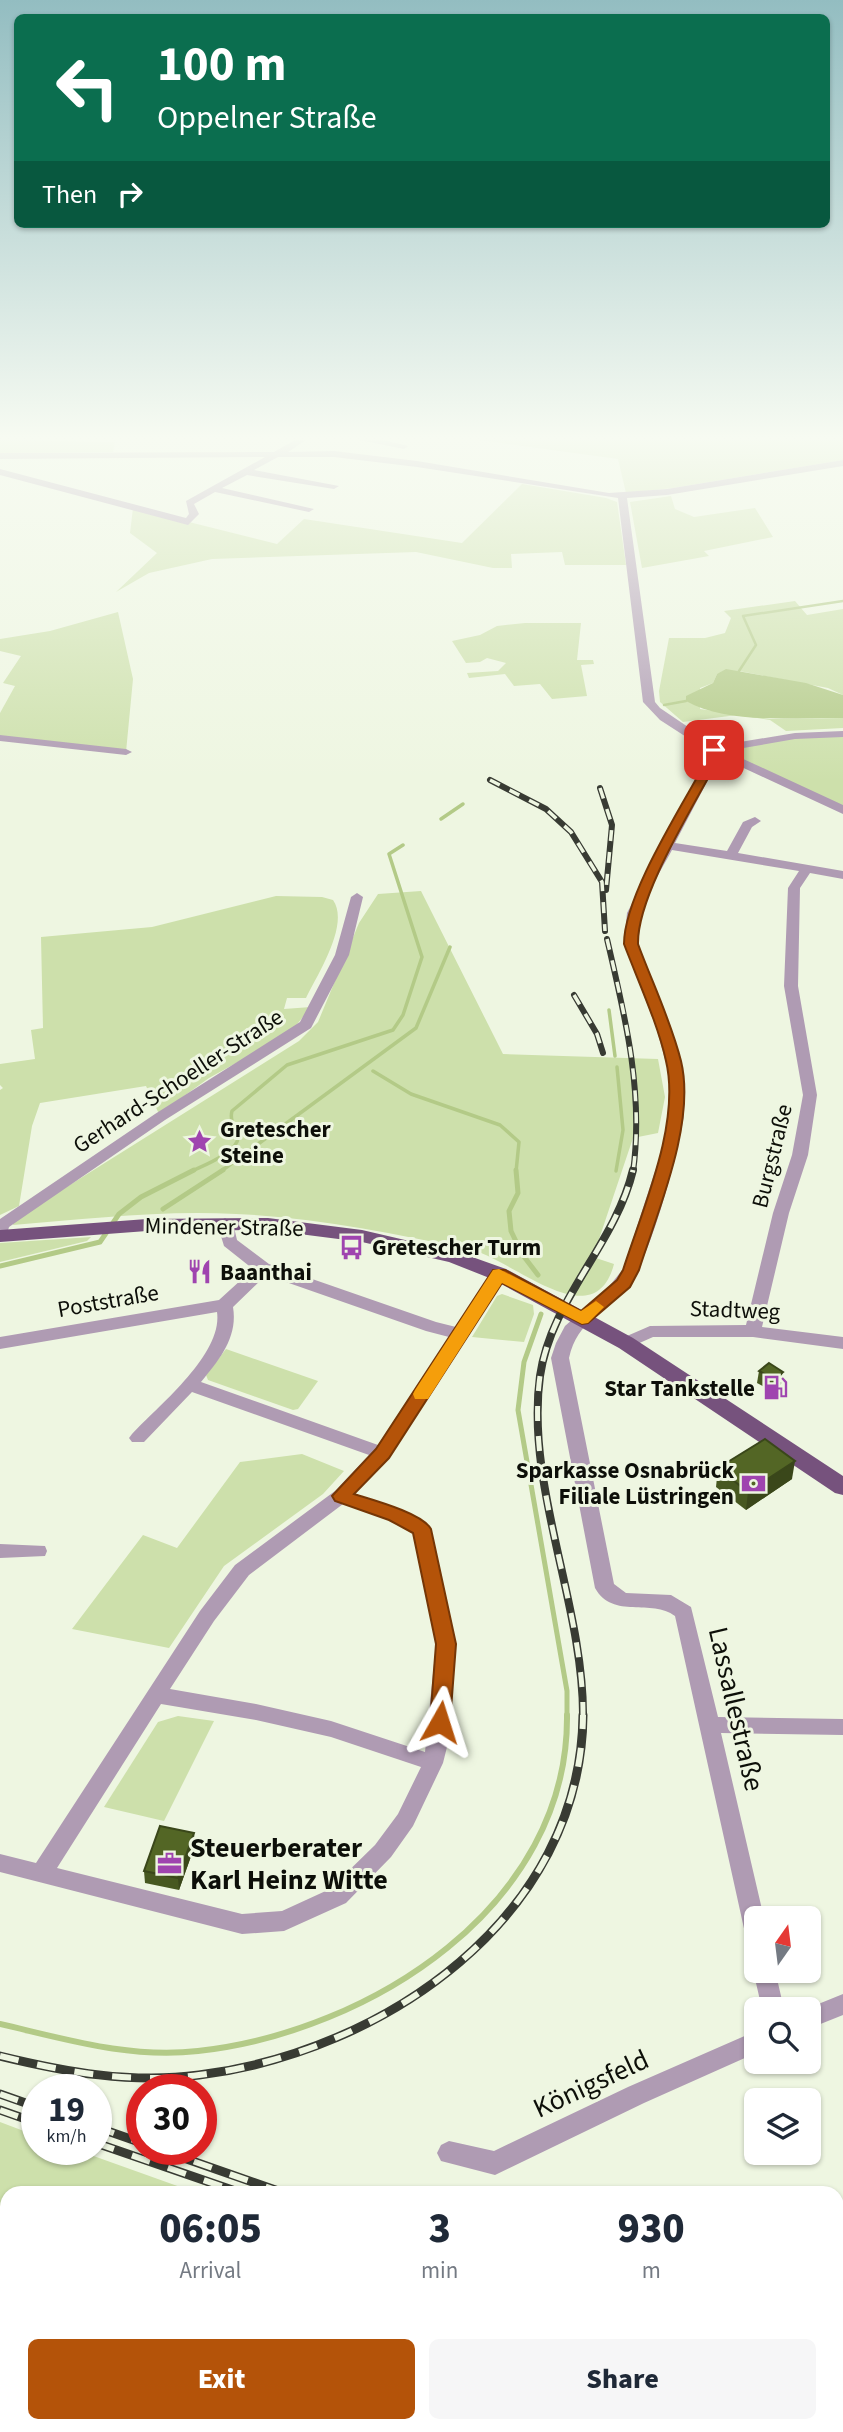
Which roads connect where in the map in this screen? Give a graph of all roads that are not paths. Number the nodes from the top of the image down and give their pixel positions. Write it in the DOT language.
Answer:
graph roads {
  1 [pos="630,553"];
  2 [pos="843,734"];
  3 [pos="0,738"];
  4 [pos="714,750"];
  5 [pos="127,752"];
  6 [pos="843,810"];
  7 [pos="755,821"];
  8 [pos="667,845"];
  9 [pos="731,855"];
  10 [pos="807,868"];
  11 [pos="843,875"];
  12 [pos="358,897"];
  13 [pos="225,1223"];
  14 [pos="0,1235"];
  15 [pos="262,1268"];
  16 [pos="499,1274"];
  17 [pos="224,1305"];
  18 [pos="582,1319"];
  19 [pos="752,1331"];
  20 [pos="461,1334"];
  21 [pos="0,1343"];
  22 [pos="626,1343"];
  23 [pos="843,1343"];
  24 [pos="189,1384"];
  25 [pos="138,1438"];
  26 [pos="382,1453"];
  27 [pos="843,1487"];
  28 [pos="341,1496"];
  29 [pos="0,1551"];
  30 [pos="38,1551"];
  31 [pos="156,1695"];
  32 [pos="708,1725"];
  33 [pos="843,1727"];
  34 [pos="433,1763"];
  35 [pos="0,1863"];
  36 [pos="41,1874"];
  37 [pos="750,1906"];
  38 [pos="843,2004"];
  39 [pos="821,2013"];
  40 [pos="744,2047"];
  41 [pos="449,2153"];
  1 -- 4 [label="street"];
  2 -- 4 [label="street"];
  3 -- 5 [label="street"];
  4 -- 6 [label="street"];
  4 -- 8 [label="street, Lassallestraße"];
  7 -- 9 [label="street"];
  8 -- 9 [label="street"];
  8 -- 18 [label="street, Lassallestraße"];
  9 -- 10 [label="street"];
  10 -- 11 [label="street"];
  10 -- 19 [label="street, Burgstraße"];
  12 -- 14 [label="street, Gerhard-Schoeller-Straße"];
  13 -- 14 [label="main road, Mindener Straße"];
  13 -- 15 [label="street"];
  13 -- 16 [label="main road, Mindener Straße"];
  15 -- 17 [label="street"];
  15 -- 20 [label="street"];
  16 -- 18 [label="main road, Mindener Straße"];
  16 -- 20 [label="street"];
  17 -- 21 [label="street, Poststraße"];
  17 -- 24 [label="street"];
  18 -- 22 [label="main road, Mindener Straße"];
  18 -- 32 [label="street, Lassallestraße"];
  19 -- 22 [label="street, Stadtweg"];
  19 -- 23 [label="street, Stadtweg"];
  20 -- 26 [label="street"];
  22 -- 27 [label="main road, Mindener Straße"];
  24 -- 25 [label="street"];
  24 -- 26 [label="street"];
  26 -- 28 [label="street"];
  28 -- 31 [label="street"];
  28 -- 34 [label="street"];
  29 -- 30 [label="street"];
  31 -- 34 [label="street"];
  31 -- 36 [label="street"];
  32 -- 33 [label="street"];
  32 -- 37 [label="street, Lassallestraße"];
  34 -- 36 [label="street"];
  35 -- 36 [label="street"];
  38 -- 39 [label="street"];
  40 -- 41 [label="street, Königsfeld"];
}
